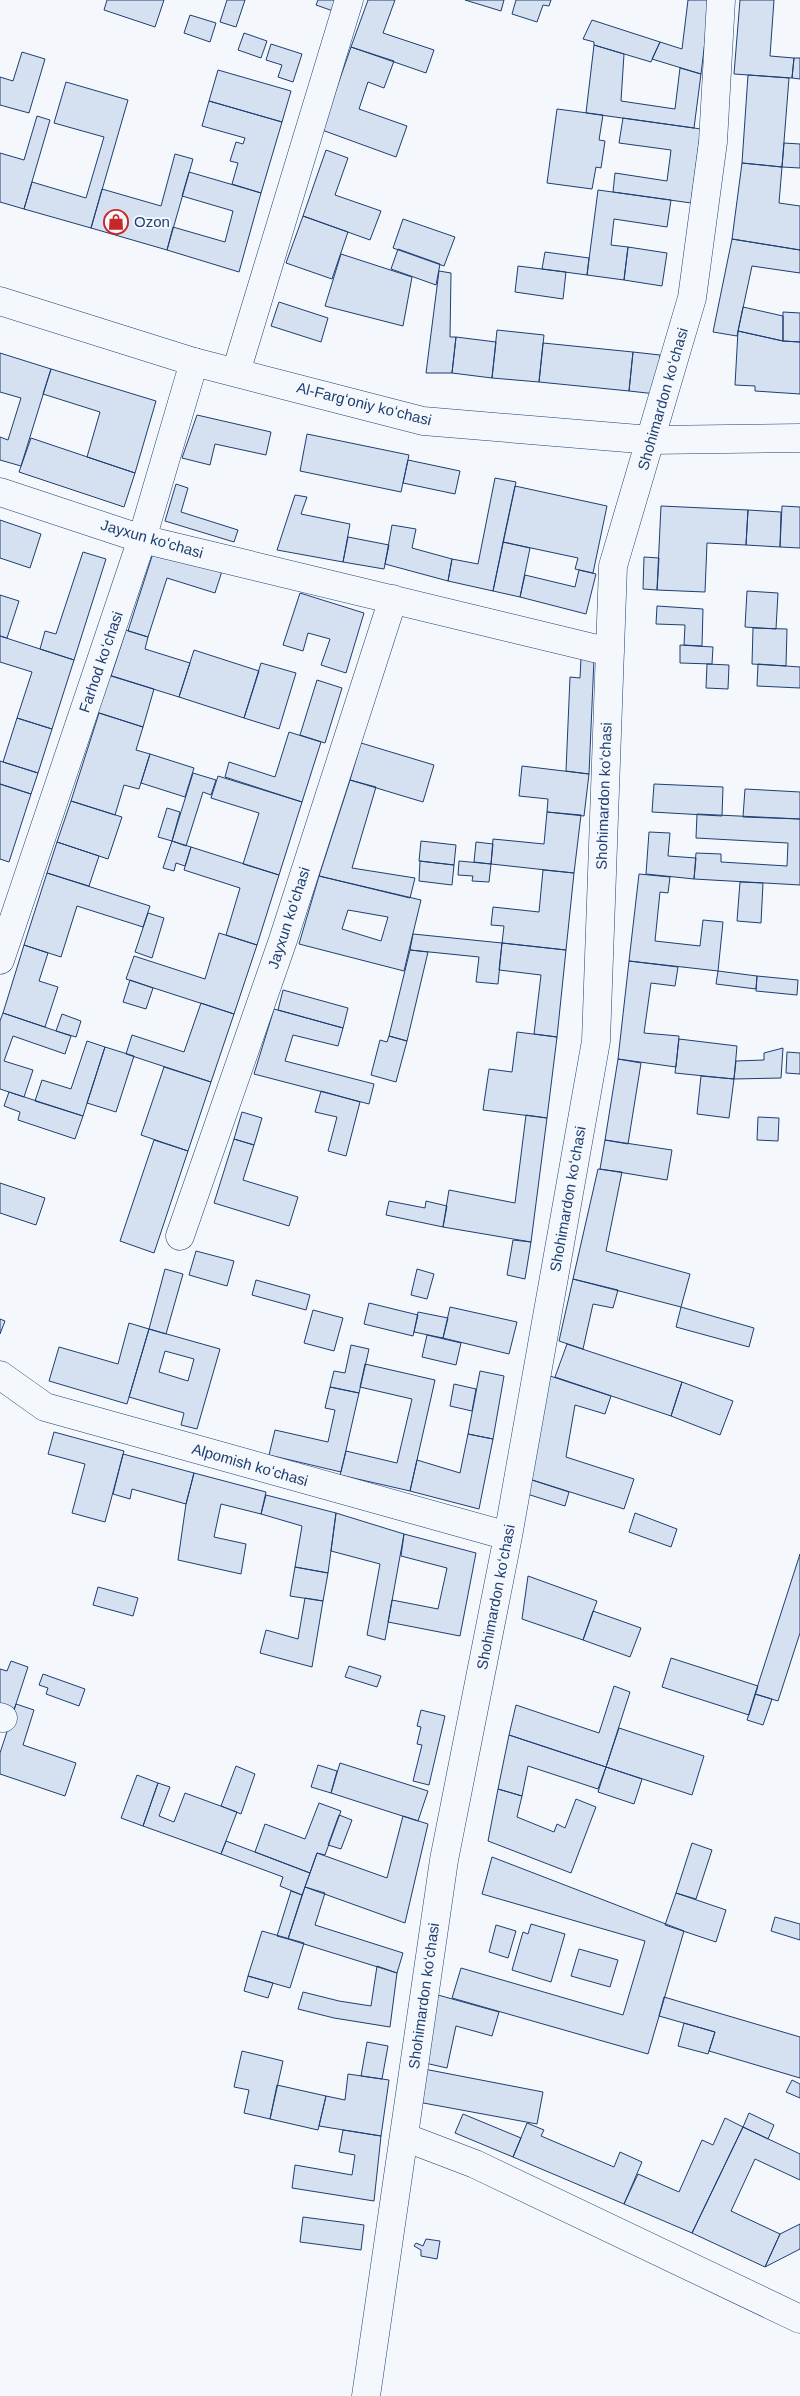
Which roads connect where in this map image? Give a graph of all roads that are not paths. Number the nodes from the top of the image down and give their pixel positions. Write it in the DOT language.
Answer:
graph roads {
  1 [pos="349,0"];
  2 [pos="721,0"];
  3 [pos="0,301"];
  4 [pos="194,362"];
  5 [pos="236,372"];
  6 [pos="800,438"];
  7 [pos="650,440"];
  8 [pos="0,492"];
  9 [pos="142,539"];
  10 [pos="393,599"];
  11 [pos="610,652"];
  12 [pos="0,960"];
  13 [pos="180,1236"];
  14 [pos="0,1375"];
  15 [pos="508,1536"];
  16 [pos="404,2137"];
  17 [pos="800,2319"];
  18 [pos="366,2396"];
  1 -- 5 [label="street"];
  2 -- 7 [label="street, Shohimardon koʻchasi"];
  3 -- 4 [label="street, Al-Fargʻoniy koʻchasi"];
  4 -- 5 [label="street, Al-Fargʻoniy koʻchasi"];
  4 -- 9 [label="street, Farhod koʻchasi"];
  5 -- 7 [label="street, Al-Fargʻoniy koʻchasi"];
  6 -- 7 [label="street, Al-Fargʻoniy koʻchasi"];
  7 -- 11 [label="street, Shohimardon koʻchasi"];
  8 -- 9 [label="street, Jayxun koʻchasi"];
  9 -- 10 [label="street, Jayxun koʻchasi"];
  9 -- 12 [label="street, Farhod koʻchasi"];
  10 -- 11 [label="street, Jayxun koʻchasi"];
  10 -- 13 [label="street, Jayxun koʻchasi"];
  11 -- 15 [label="street, Shohimardon koʻchasi"];
  14 -- 15 [label="street, Alpomish koʻchasi"];
  15 -- 16 [label="street, Shohimardon koʻchasi"];
  16 -- 17 [label="street"];
  16 -- 18 [label="street, Shohimardon koʻchasi"];
}
